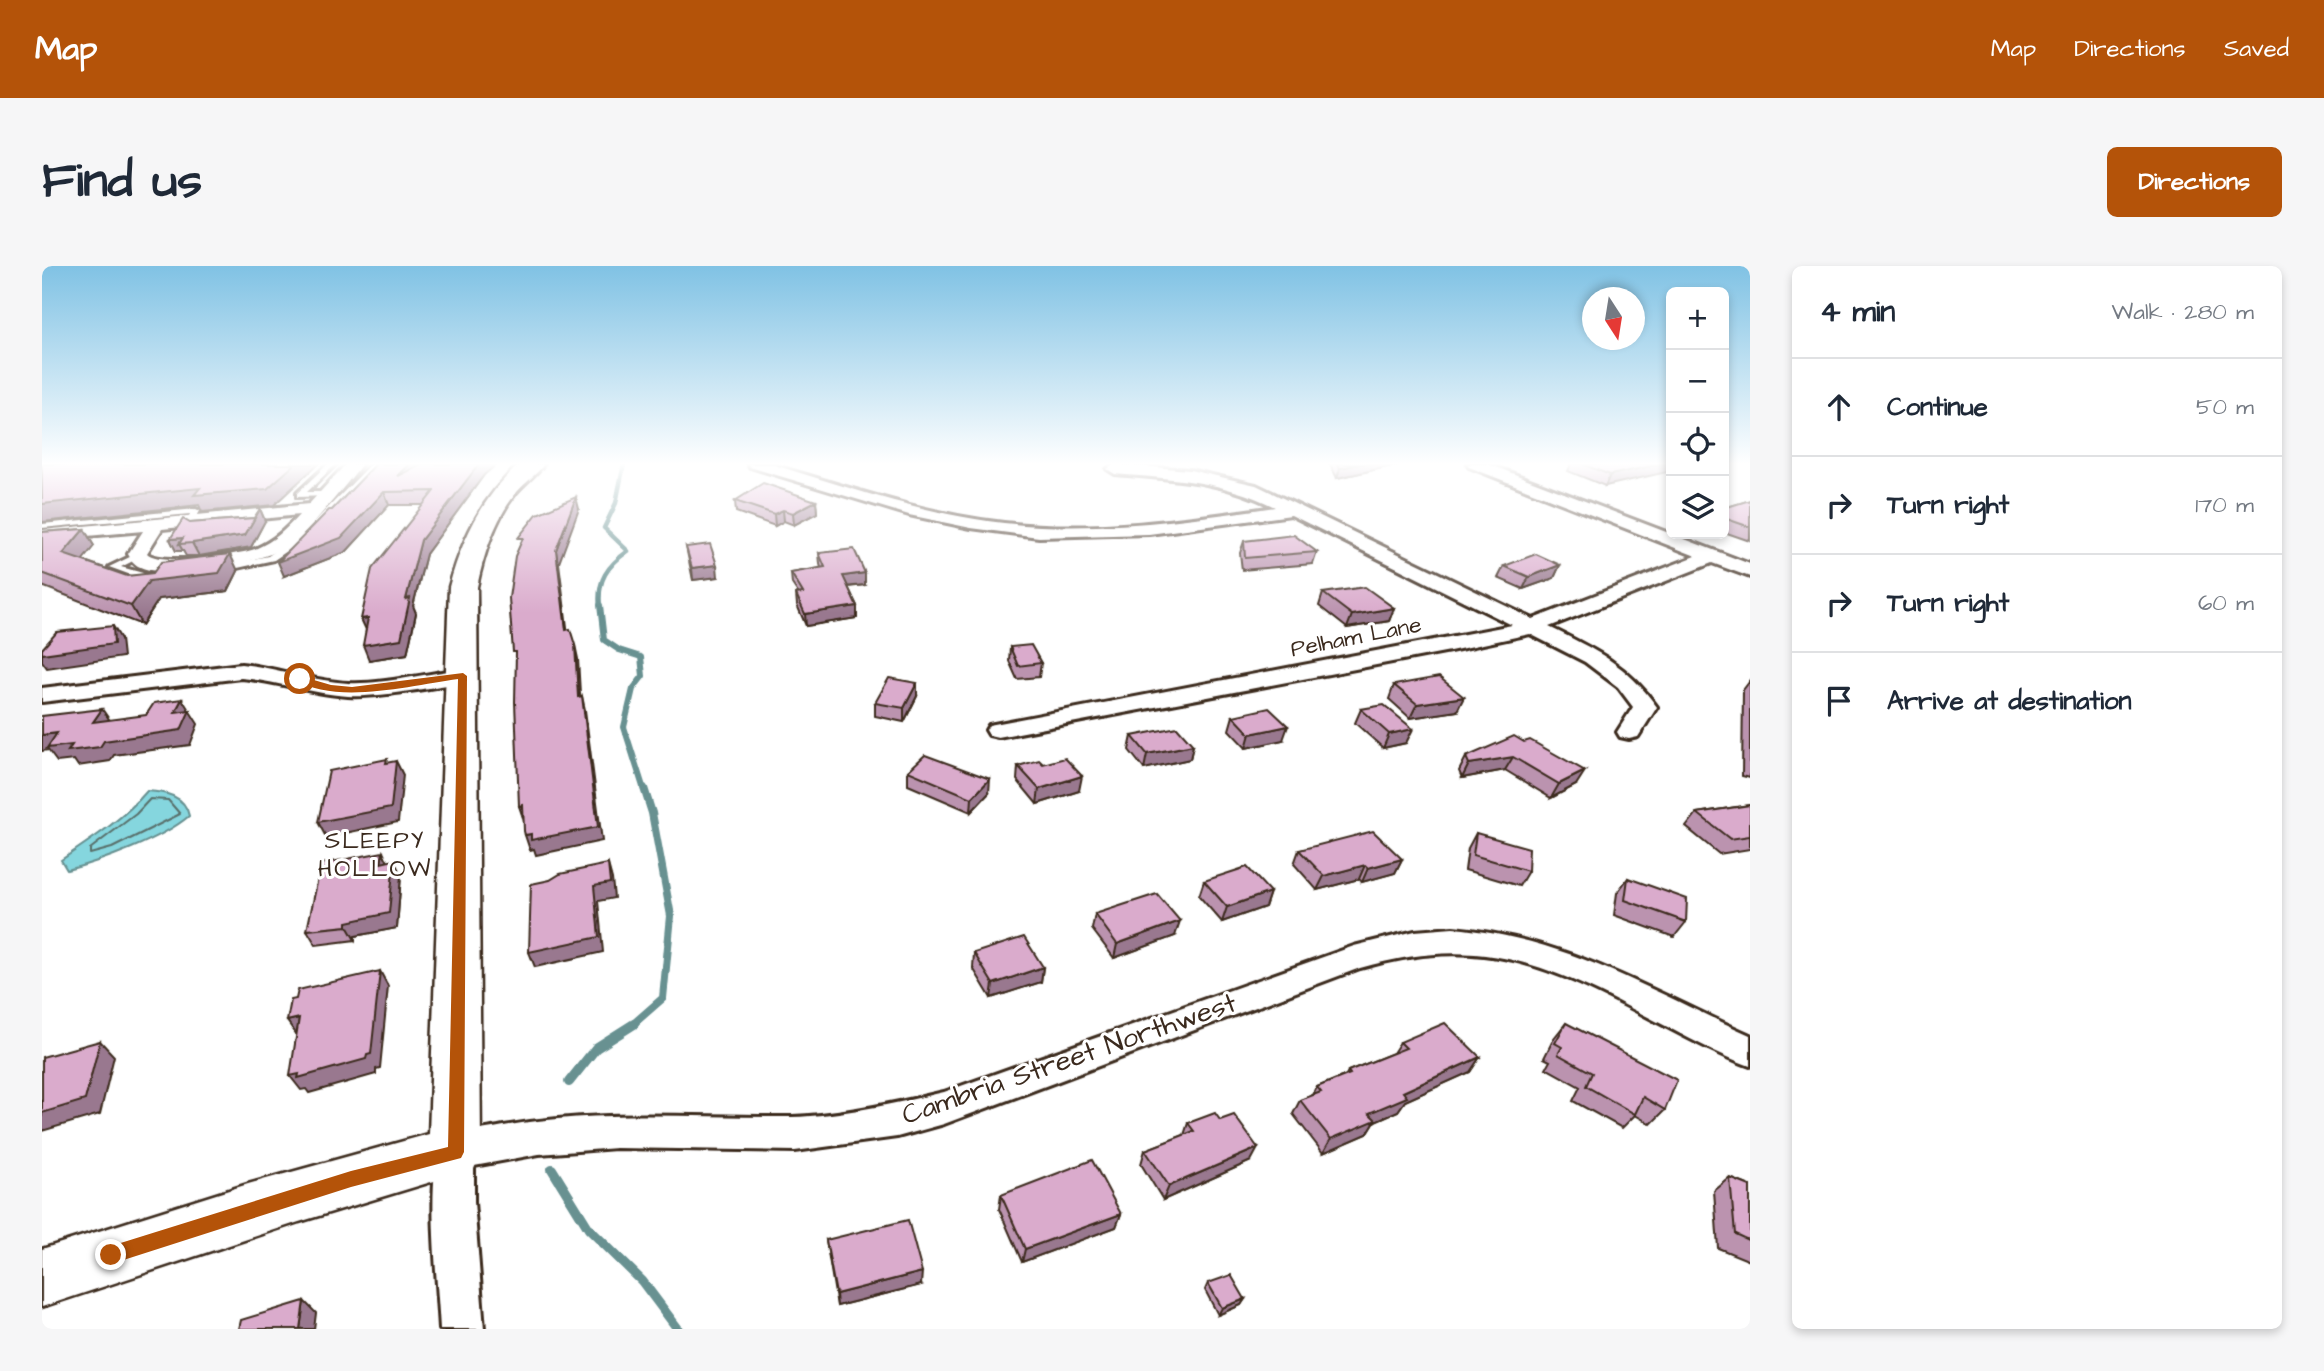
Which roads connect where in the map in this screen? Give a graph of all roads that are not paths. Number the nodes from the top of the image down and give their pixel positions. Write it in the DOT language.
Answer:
graph roads {
  1 [pos="178,514"];
  2 [pos="196,514"];
  3 [pos="262,514"];
  4 [pos="266,514"];
  5 [pos="308,514"];
  6 [pos="321,514"];
  7 [pos="493,514"];
  8 [pos="926,514"];
  9 [pos="1262,514"];
  10 [pos="1303,514"];
  11 [pos="1603,514"];
  12 [pos="197,523"];
  13 [pos="156,524"];
  14 [pos="42,526"];
  15 [pos="232,527"];
  16 [pos="102,529"];
  17 [pos="42,534"];
  18 [pos="293,540"];
  19 [pos="42,545"];
  20 [pos="1713,556"];
  21 [pos="137,557"];
  22 [pos="1750,570"];
  23 [pos="156,571"];
  24 [pos="1531,626"];
  25 [pos="463,676"];
  26 [pos="42,695"];
  27 [pos="998,730"];
  28 [pos="1629,732"];
  29 [pos="1750,1051"];
  30 [pos="456,1152"];
  31 [pos="42,1278"];
  32 [pos="462,1329"];
  1 -- 14 [label="lane"];
  2 -- 12 [label="lane"];
  3 -- 4 [label="street"];
  3 -- 12 [label="street"];
  3 -- 15 [label="lane"];
  5 -- 18 [label="street"];
  6 -- 18 [label="lane"];
  7 -- 25 [label="street"];
  8 -- 9 [label="street"];
  10 -- 24 [label="street"];
  11 -- 20 [label="street"];
  12 -- 13 [label="street"];
  13 -- 16 [label="street"];
  13 -- 21 [label="street"];
  16 -- 17 [label="street"];
  16 -- 19 [label="lane"];
  18 -- 23 [label="street"];
  20 -- 22 [label="street"];
  20 -- 24 [label="street, Pelham Lane"];
  21 -- 23 [label="street"];
  21 -- 23 [label="lane"];
  24 -- 27 [label="street, Pelham Lane"];
  24 -- 28 [label="street"];
  25 -- 26 [label="street"];
  25 -- 30 [label="street"];
  29 -- 30 [label="street, Cambria Street Northwest"];
  30 -- 31 [label="street, Cambria Street Northwest"];
  30 -- 32 [label="street"];
}
